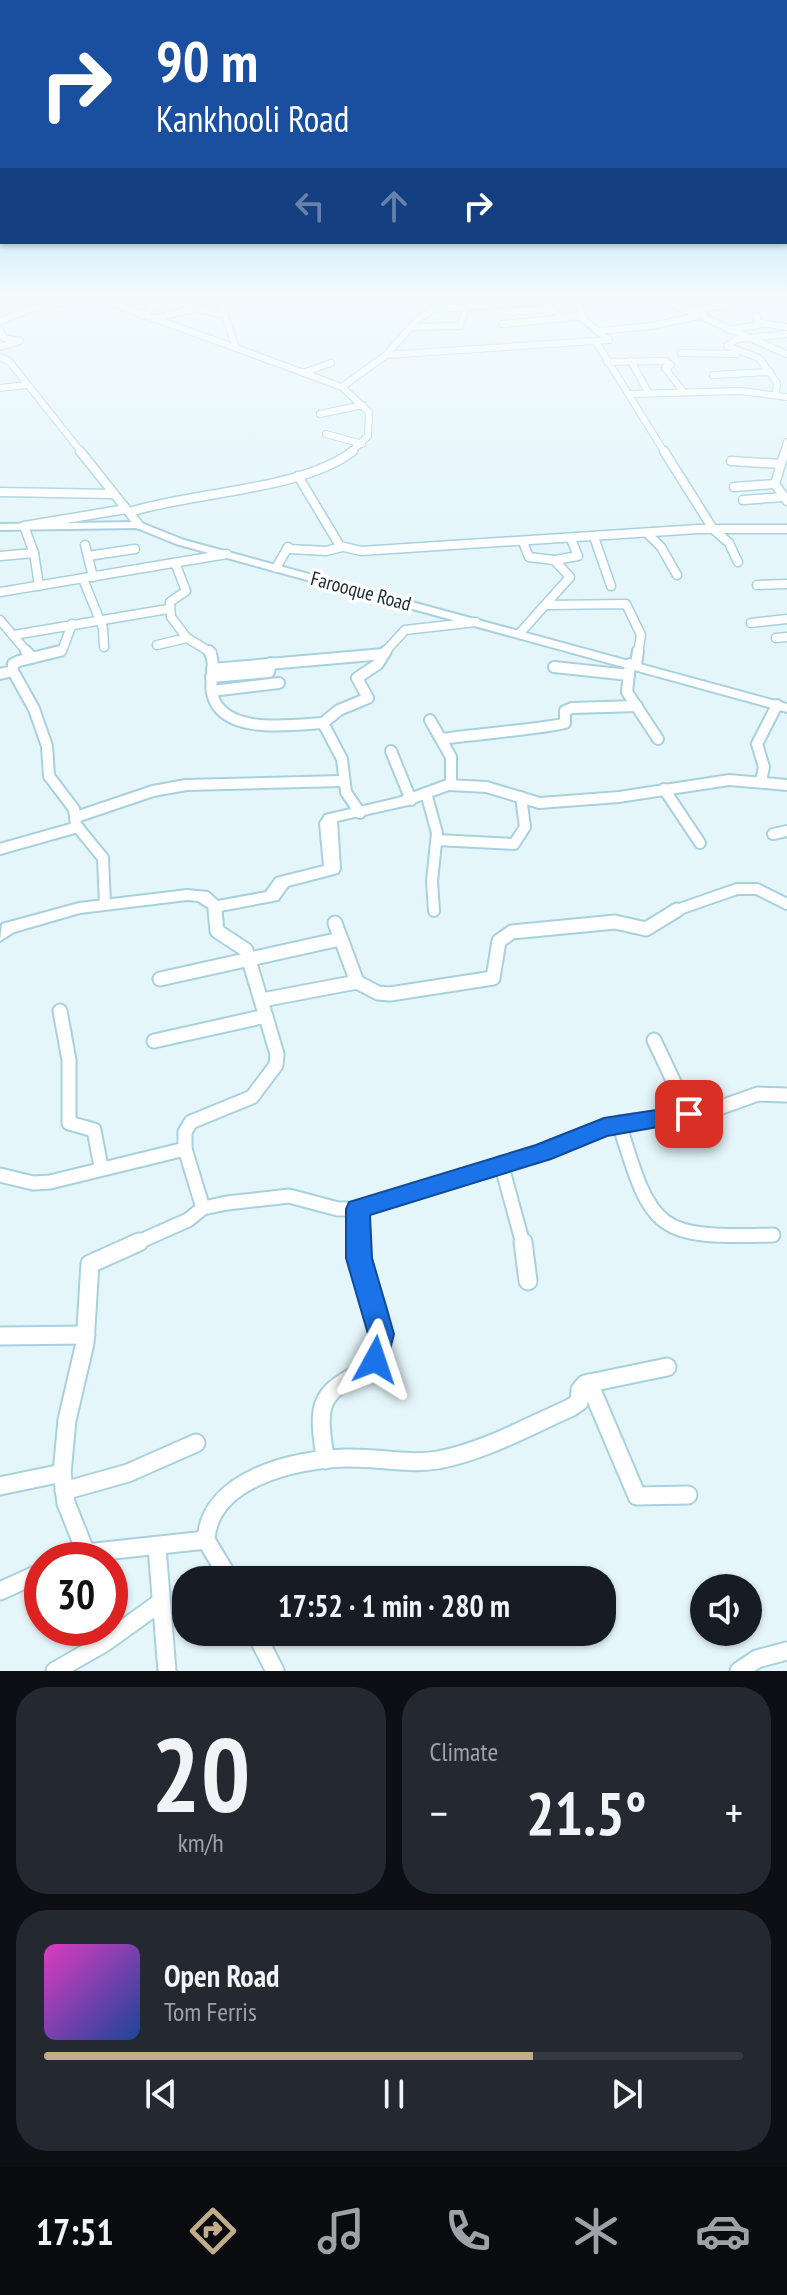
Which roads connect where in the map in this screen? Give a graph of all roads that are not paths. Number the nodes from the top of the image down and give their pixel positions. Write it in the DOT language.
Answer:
graph roads {
  1 [pos="19,374"];
  2 [pos="306,374"];
  3 [pos="360,374"];
  4 [pos="615,374"];
  5 [pos="638,374"];
  6 [pos="670,374"];
  7 [pos="732,374"];
  8 [pos="771,374"];
  9 [pos="713,375"];
  10 [pos="27,385"];
  11 [pos="342,387"];
  12 [pos="0,388"];
  13 [pos="682,390"];
  14 [pos="648,392"];
  15 [pos="629,394"];
  16 [pos="776,394"];
  17 [pos="787,397"];
  18 [pos="363,405"];
  19 [pos="320,414"];
  20 [pos="326,434"];
  21 [pos="362,444"];
  22 [pos="786,445"];
  23 [pos="731,461"];
  24 [pos="781,464"];
  25 [pos="298,476"];
  26 [pos="775,484"];
  27 [pos="734,487"];
  28 [pos="0,492"];
  29 [pos="113,494"];
  30 [pos="785,496"];
  31 [pos="743,500"];
  32 [pos="128,511"];
  33 [pos="139,525"];
  34 [pos="24,526"];
  35 [pos="0,527"];
  36 [pos="713,529"];
  37 [pos="787,529"];
  38 [pos="647,533"];
  39 [pos="594,537"];
  40 [pos="571,539"];
  41 [pos="523,542"];
  42 [pos="85,545"];
  43 [pos="342,547"];
  44 [pos="135,549"];
  45 [pos="34,553"];
  46 [pos="227,554"];
  47 [pos="0,556"];
  48 [pos="88,556"];
  49 [pos="554,560"];
  50 [pos="738,562"];
  51 [pos="176,565"];
  52 [pos="276,568"];
  53 [pos="677,575"];
  54 [pos="88,578"];
  55 [pos="787,584"];
  56 [pos="757,585"];
  57 [pos="39,586"];
  58 [pos="611,586"];
  59 [pos="0,592"];
  60 [pos="548,605"];
  61 [pos="168,609"];
  62 [pos="98,619"];
  63 [pos="787,619"];
  64 [pos="0,620"];
  65 [pos="476,622"];
  66 [pos="751,623"];
  67 [pos="72,624"];
  68 [pos="520,633"];
  69 [pos="14,635"];
  70 [pos="187,638"];
  71 [pos="157,645"];
  72 [pos="104,647"];
  73 [pos="384,654"];
  74 [pos="0,658"];
  75 [pos="32,658"];
  76 [pos="554,667"];
  77 [pos="632,668"];
  78 [pos="13,670"];
  79 [pos="211,673"];
  80 [pos="0,674"];
  81 [pos="279,683"];
  82 [pos="212,691"];
  83 [pos="637,706"];
  84 [pos="782,707"];
  85 [pos="430,720"];
  86 [pos="323,723"];
  87 [pos="441,739"];
  88 [pos="658,739"];
  89 [pos="391,751"];
  90 [pos="342,781"];
  91 [pos="761,781"];
  92 [pos="451,785"];
  93 [pos="787,785"];
  94 [pos="664,789"];
  95 [pos="418,796"];
  96 [pos="521,797"];
  97 [pos="360,813"];
  98 [pos="77,822"];
  99 [pos="787,831"];
  100 [pos="773,834"];
  101 [pos="437,840"];
  102 [pos="700,843"];
  103 [pos="0,849"];
  104 [pos="105,904"];
  105 [pos="787,904"];
  106 [pos="215,907"];
  107 [pos="434,911"];
  108 [pos="335,923"];
  109 [pos="0,935"];
  110 [pos="340,939"];
  111 [pos="249,960"];
  112 [pos="160,979"];
  113 [pos="357,982"];
  114 [pos="262,1000"];
  115 [pos="60,1011"];
  116 [pos="266,1016"];
  117 [pos="654,1040"];
  118 [pos="154,1041"];
  119 [pos="787,1095"];
  120 [pos="689,1114"];
  121 [pos="619,1123"];
  122 [pos="185,1149"];
  123 [pos="501,1163"];
  124 [pos="101,1167"];
  125 [pos="0,1175"];
  126 [pos="203,1208"];
  127 [pos="358,1209"];
  128 [pos="773,1235"];
  129 [pos="528,1281"];
  130 [pos="86,1335"];
  131 [pos="0,1336"];
  132 [pos="667,1367"];
  133 [pos="589,1383"];
  134 [pos="196,1443"];
  135 [pos="325,1460"];
  136 [pos="63,1482"];
  137 [pos="0,1486"];
  138 [pos="688,1495"];
  139 [pos="206,1540"];
  140 [pos="75,1542"];
  141 [pos="157,1547"];
  142 [pos="128,1551"];
  143 [pos="222,1566"];
  144 [pos="24,1580"];
  145 [pos="0,1591"];
  146 [pos="161,1602"];
  147 [pos="262,1646"];
  148 [pos="787,1651"];
  149 [pos="55,1671"];
  150 [pos="167,1671"];
  151 [pos="275,1671"];
  152 [pos="739,1671"];
  1 -- 10 [label="street"];
  2 -- 11 [label="street"];
  3 -- 11 [label="street"];
  4 -- 15 [label="street"];
  5 -- 14 [label="street"];
  6 -- 13 [label="street"];
  7 -- 9 [label="street"];
  8 -- 16 [label="street"];
  10 -- 12 [label="street"];
  10 -- 29 [label="street"];
  11 -- 18 [label="street"];
  13 -- 14 [label="street"];
  13 -- 16 [label="street"];
  14 -- 15 [label="street"];
  15 -- 36 [label="street"];
  16 -- 17 [label="street"];
  18 -- 19 [label="street"];
  18 -- 21 [label="street"];
  20 -- 21 [label="street"];
  21 -- 25 [label="street"];
  22 -- 24 [label="street"];
  23 -- 24 [label="street"];
  24 -- 26 [label="street"];
  25 -- 32 [label="street"];
  25 -- 43 [label="street"];
  26 -- 27 [label="street"];
  26 -- 30 [label="street"];
  28 -- 29 [label="street"];
  29 -- 32 [label="street"];
  30 -- 31 [label="street"];
  32 -- 33 [label="street"];
  32 -- 34 [label="street"];
  33 -- 34 [label="main road"];
  33 -- 46 [label="main road, Farooque Road"];
  34 -- 35 [label="main road"];
  34 -- 45 [label="street"];
  36 -- 37 [label="street"];
  36 -- 38 [label="street"];
  36 -- 50 [label="street"];
  38 -- 39 [label="street"];
  38 -- 53 [label="street"];
  39 -- 40 [label="street"];
  39 -- 58 [label="street"];
  40 -- 41 [label="street"];
  40 -- 49 [label="street"];
  41 -- 43 [label="street"];
  41 -- 49 [label="street"];
  42 -- 48 [label="street"];
  43 -- 52 [label="street"];
  44 -- 48 [label="street"];
  45 -- 47 [label="street"];
  45 -- 57 [label="street"];
  46 -- 51 [label="street"];
  46 -- 52 [label="main road, Farooque Road"];
  48 -- 54 [label="street"];
  49 -- 60 [label="street"];
  51 -- 54 [label="street"];
  51 -- 61 [label="street"];
  52 -- 65 [label="main road, Farooque Road"];
  54 -- 57 [label="street"];
  54 -- 62 [label="street"];
  55 -- 56 [label="street"];
  57 -- 59 [label="street"];
  60 -- 68 [label="street"];
  60 -- 77 [label="street"];
  61 -- 62 [label="street"];
  61 -- 70 [label="street"];
  62 -- 67 [label="street"];
  62 -- 72 [label="street"];
  63 -- 66 [label="street"];
  64 -- 69 [label="street"];
  65 -- 68 [label="main road, Farooque Road"];
  65 -- 73 [label="street"];
  67 -- 69 [label="street"];
  67 -- 75 [label="street"];
  68 -- 77 [label="main road, Farooque Road"];
  69 -- 75 [label="street"];
  70 -- 71 [label="street"];
  70 -- 79 [label="street"];
  73 -- 79 [label="street"];
  73 -- 86 [label="street"];
  74 -- 78 [label="street"];
  75 -- 78 [label="street"];
  76 -- 77 [label="street"];
  77 -- 83 [label="street"];
  77 -- 84 [label="main road, Farooque Road"];
  78 -- 80 [label="street"];
  78 -- 98 [label="street"];
  79 -- 82 [label="street"];
  81 -- 82 [label="street"];
  82 -- 86 [label="street"];
  83 -- 87 [label="street"];
  83 -- 88 [label="street"];
  84 -- 91 [label="street"];
  85 -- 87 [label="street"];
  86 -- 90 [label="street"];
  87 -- 92 [label="street"];
  89 -- 95 [label="street"];
  90 -- 97 [label="street"];
  90 -- 98 [label="street"];
  91 -- 93 [label="main road"];
  91 -- 94 [label="main road"];
  92 -- 95 [label="main road"];
  92 -- 96 [label="main road"];
  94 -- 96 [label="main road"];
  94 -- 102 [label="street"];
  95 -- 97 [label="main road"];
  95 -- 101 [label="street"];
  96 -- 101 [label="street"];
  97 -- 106 [label="main road"];
  98 -- 103 [label="street"];
  98 -- 104 [label="street"];
  99 -- 100 [label="street"];
  101 -- 107 [label="street"];
  104 -- 106 [label="main road"];
  104 -- 109 [label="main road"];
  105 -- 113 [label="street"];
  106 -- 111 [label="street"];
  108 -- 110 [label="street"];
  110 -- 111 [label="street"];
  110 -- 113 [label="street"];
  111 -- 112 [label="street"];
  111 -- 114 [label="street"];
  113 -- 114 [label="street"];
  114 -- 116 [label="street"];
  115 -- 124 [label="street"];
  116 -- 118 [label="street"];
  116 -- 122 [label="street"];
  117 -- 120 [label="street"];
  119 -- 120 [label="street"];
  120 -- 121 [label="street"];
  121 -- 123 [label="street"];
  121 -- 128 [label="street"];
  122 -- 124 [label="street"];
  122 -- 126 [label="street"];
  123 -- 127 [label="street"];
  123 -- 129 [label="street"];
  124 -- 125 [label="street"];
  126 -- 127 [label="street"];
  126 -- 130 [label="street"];
  127 -- 135 [label="street"];
  130 -- 131 [label="street"];
  130 -- 136 [label="street"];
  132 -- 133 [label="street"];
  133 -- 135 [label="street"];
  133 -- 138 [label="street"];
  134 -- 136 [label="street"];
  135 -- 139 [label="street"];
  136 -- 137 [label="street"];
  136 -- 140 [label="street"];
  139 -- 141 [label="street"];
  139 -- 143 [label="street"];
  141 -- 142 [label="street"];
  141 -- 146 [label="street"];
  144 -- 145 [label="street"];
  146 -- 149 [label="street"];
  146 -- 150 [label="street"];
  147 -- 151 [label="street"];
  148 -- 152 [label="street"];
}
